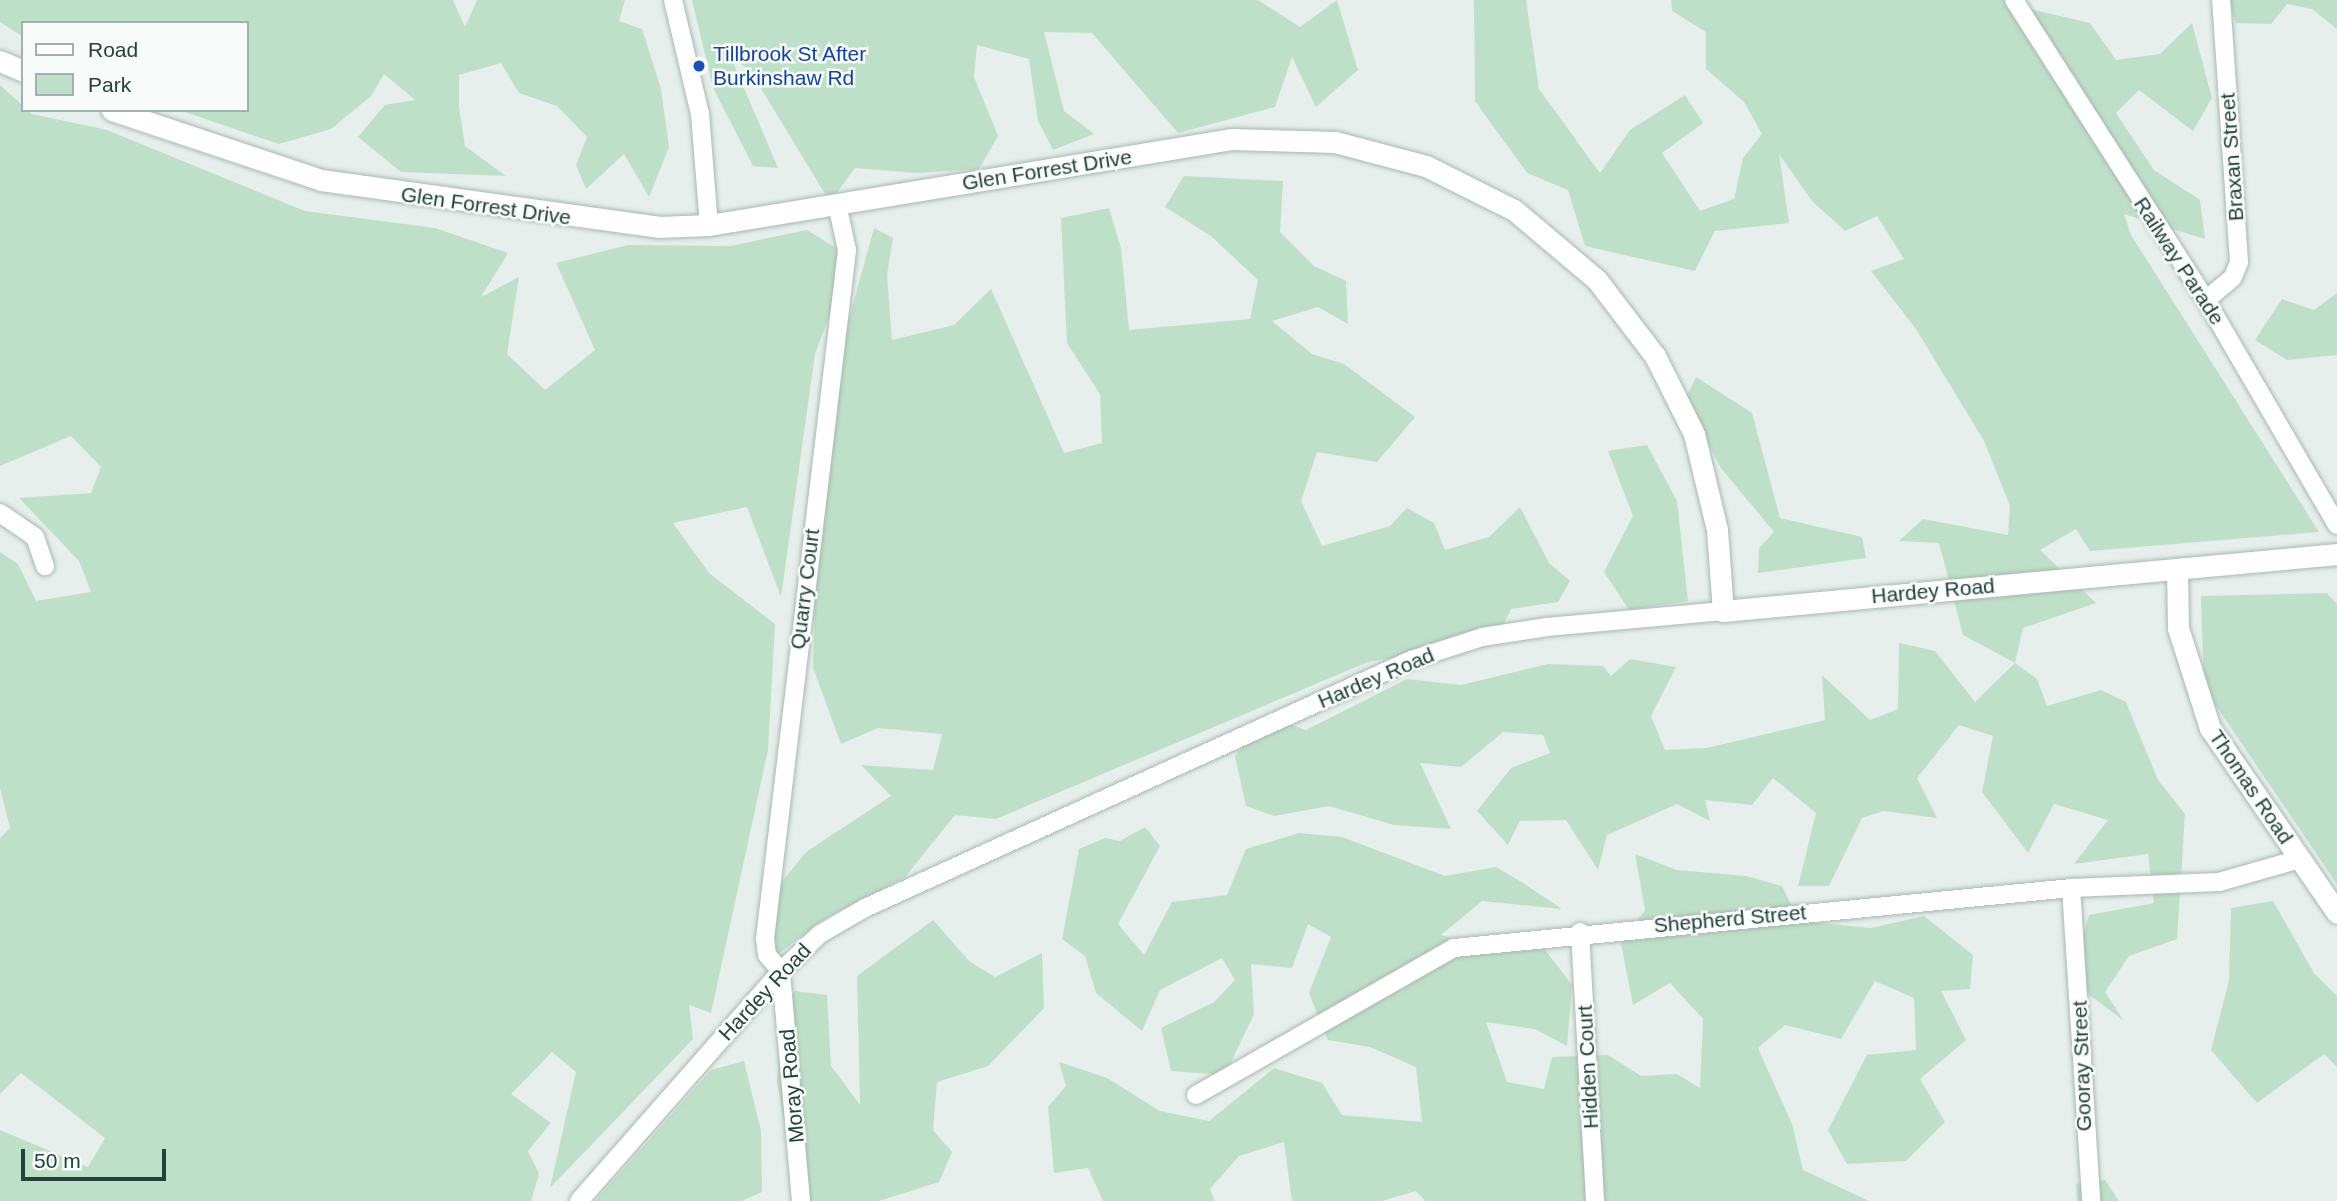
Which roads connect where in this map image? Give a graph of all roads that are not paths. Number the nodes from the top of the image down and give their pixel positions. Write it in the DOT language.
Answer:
graph roads {
  1 [pos="673,0"];
  2 [pos="2014,0"];
  3 [pos="2221,0"];
  4 [pos="0,61"];
  5 [pos="21,70"];
  6 [pos="118,112"];
  7 [pos="837,204"];
  8 [pos="709,225"];
  9 [pos="2206,300"];
  10 [pos="0,513"];
  11 [pos="2337,525"];
  12 [pos="2337,554"];
  13 [pos="45,566"];
  14 [pos="2177,569"];
  15 [pos="1723,611"];
  16 [pos="2300,859"];
  17 [pos="2071,888"];
  18 [pos="2337,913"];
  19 [pos="1580,932"];
  20 [pos="780,971"];
  21 [pos="1196,1095"];
  22 [pos="579,1201"];
  23 [pos="800,1201"];
  24 [pos="1595,1201"];
  25 [pos="2091,1201"];
  1 -- 8 [label="street"];
  2 -- 9 [label="street, Railway Parade"];
  3 -- 9 [label="street, Braxan Street"];
  4 -- 5 [label="street"];
  6 -- 8 [label="street, Glen Forrest Drive"];
  7 -- 8 [label="street, Glen Forrest Drive"];
  7 -- 15 [label="street, Glen Forrest Drive"];
  7 -- 20 [label="street, Quarry Court"];
  9 -- 11 [label="street, Railway Parade"];
  10 -- 13 [label="street"];
  12 -- 14 [label="street, Hardey Road"];
  14 -- 15 [label="street, Hardey Road"];
  14 -- 16 [label="street, Thomas Road"];
  15 -- 20 [label="street, Hardey Road"];
  16 -- 17 [label="street, Shepherd Street"];
  16 -- 18 [label="street, Thomas Road"];
  17 -- 19 [label="street, Shepherd Street"];
  17 -- 25 [label="street, Gooray Street"];
  19 -- 21 [label="street, Shepherd Street"];
  19 -- 24 [label="street, Hidden Court"];
  20 -- 22 [label="street, Hardey Road"];
  20 -- 23 [label="street, Moray Road"];
}
